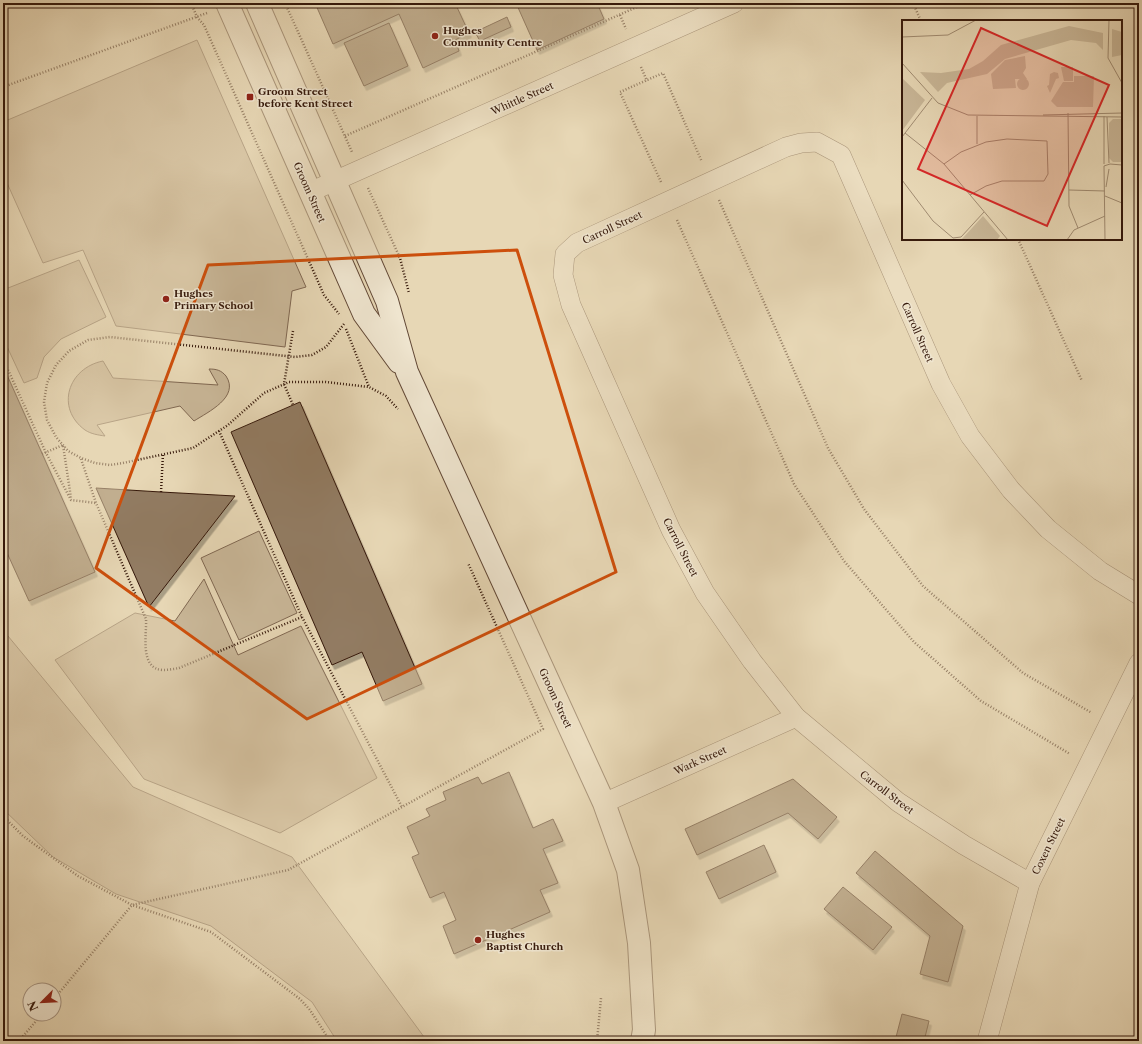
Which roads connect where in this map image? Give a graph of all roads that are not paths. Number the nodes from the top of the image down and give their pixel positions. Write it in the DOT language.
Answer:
graph roads {
  1 [pos="227,3"];
  2 [pos="257,3"];
  3 [pos="734,3"];
  4 [pos="335,182"];
  5 [pos="310,192"];
  6 [pos="407,372"];
  7 [pos="1139,595"];
  8 [pos="1139,663"];
  9 [pos="796,717"];
  10 [pos="604,803"];
  11 [pos="1030,882"];
  12 [pos="642,1041"];
  13 [pos="987,1041"];
  1 -- 5 [label="street, Groom Street"];
  2 -- 4 [label="street, Groom Street"];
  3 -- 4 [label="street, Whittle Street"];
  4 -- 5 [label="street, Whittle Street"];
  4 -- 6 [label="street, Groom Street"];
  5 -- 6 [label="street, Groom Street"];
  6 -- 10 [label="street, Groom Street"];
  7 -- 9 [label="street, Carroll Street"];
  8 -- 11 [label="street, Coxen Street"];
  9 -- 10 [label="street, Wark Street"];
  9 -- 11 [label="street, Carroll Street"];
  10 -- 12 [label="street, Groom Street"];
  11 -- 13 [label="street, Coxen Street"];
}
